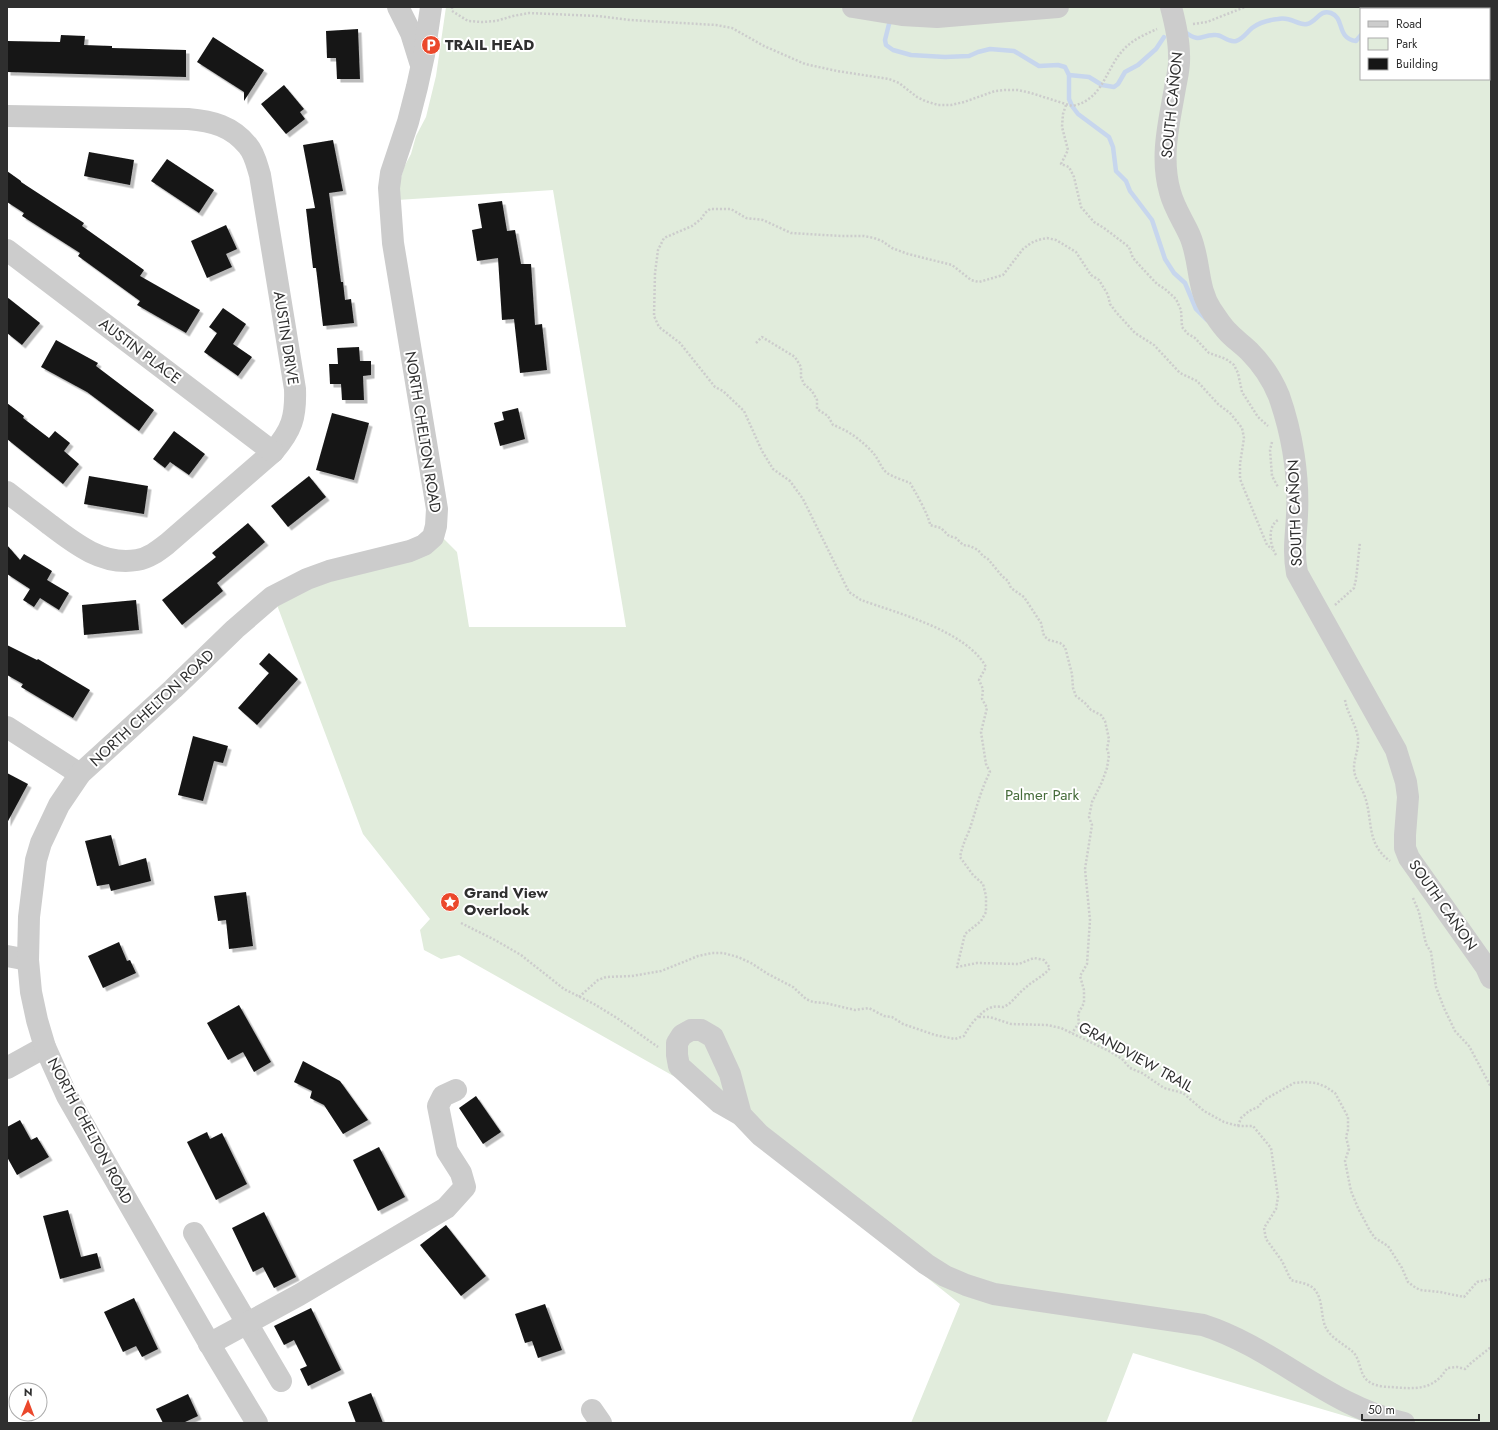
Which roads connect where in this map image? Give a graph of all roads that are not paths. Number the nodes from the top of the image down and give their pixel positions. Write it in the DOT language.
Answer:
graph roads {
  1 [pos="398,7"];
  2 [pos="431,7"];
  3 [pos="853,7"];
  4 [pos="1058,7"];
  5 [pos="1173,15"];
  6 [pos="422,67"];
  7 [pos="7,116"];
  8 [pos="7,250"];
  9 [pos="272,452"];
  10 [pos="7,492"];
  11 [pos="7,727"];
  12 [pos="80,774"];
  13 [pos="7,956"];
  14 [pos="28,960"];
  15 [pos="1491,978"];
  16 [pos="45,1047"];
  17 [pos="7,1068"];
  18 [pos="456,1090"];
  19 [pos="741,1114"];
  20 [pos="194,1233"];
  21 [pos="248,1323"];
  22 [pos="209,1344"];
  23 [pos="281,1381"];
  24 [pos="257,1423"];
  25 [pos="1404,1423"];
  1 -- 6 [label="street"];
  2 -- 6 [label="street, NORTH CHELTON ROAD"];
  3 -- 4 [label="street"];
  5 -- 15 [label="street, SOUTH CAÑON"];
  6 -- 12 [label="street, NORTH CHELTON ROAD"];
  7 -- 9 [label="street, AUSTIN DRIVE"];
  8 -- 9 [label="street, AUSTIN PLACE"];
  9 -- 10 [label="street, AUSTIN DRIVE"];
  11 -- 12 [label="street"];
  12 -- 14 [label="street, NORTH CHELTON ROAD"];
  13 -- 14 [label="street"];
  14 -- 16 [label="street, NORTH CHELTON ROAD"];
  16 -- 17 [label="street"];
  16 -- 22 [label="street, NORTH CHELTON ROAD"];
  18 -- 21 [label="street"];
  19 -- 19 [label="street"];
  19 -- 25 [label="street"];
  20 -- 21 [label="street"];
  21 -- 22 [label="street"];
  21 -- 23 [label="street"];
  22 -- 24 [label="street, NORTH CHELTON ROAD"];
}
